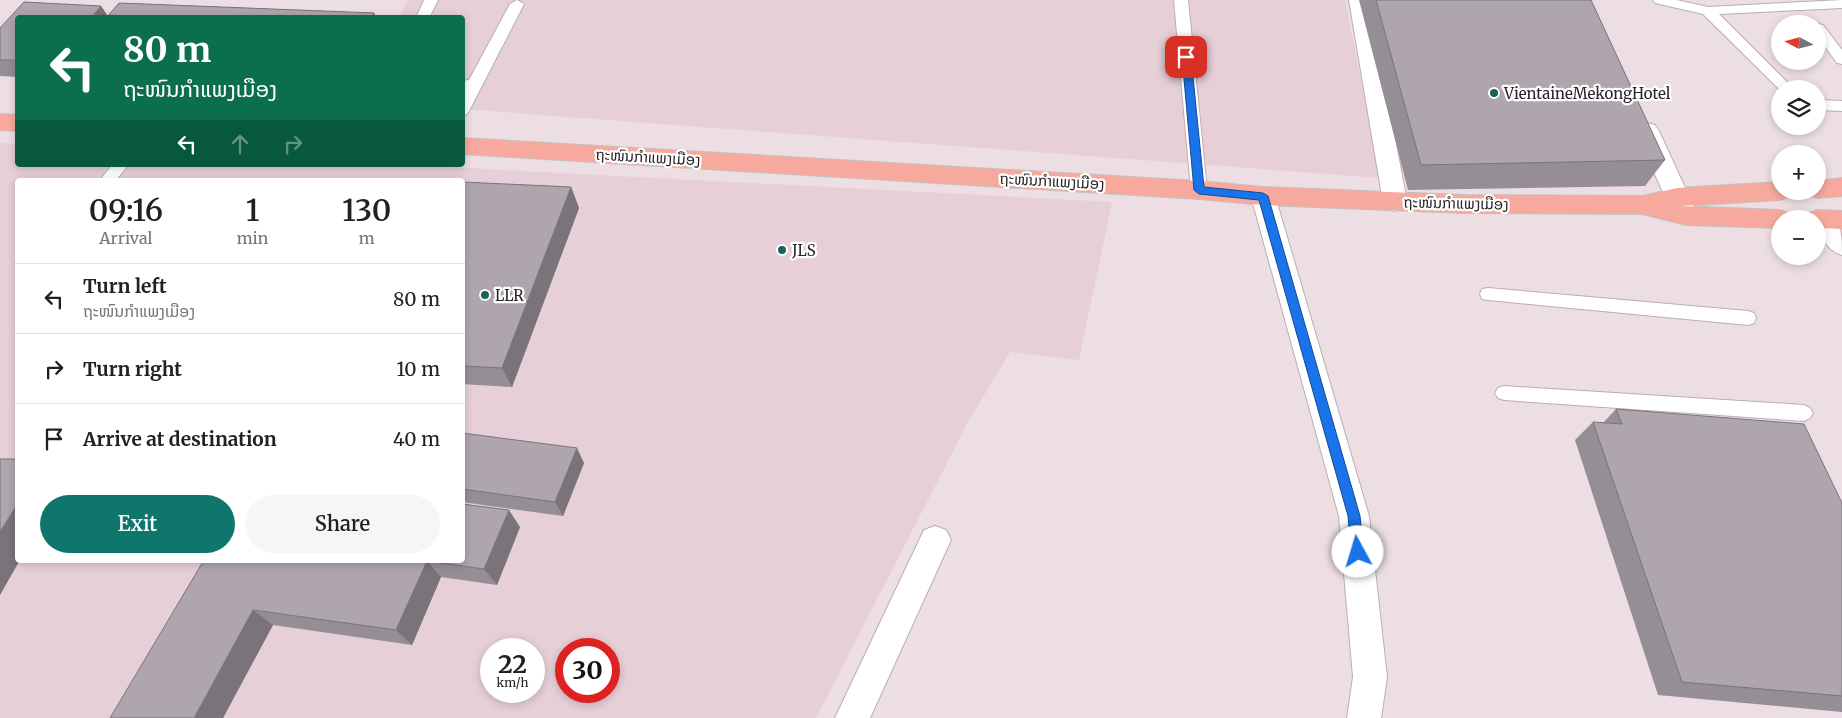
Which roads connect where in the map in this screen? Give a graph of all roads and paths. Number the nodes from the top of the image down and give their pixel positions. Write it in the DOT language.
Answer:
graph roads {
  1 [pos="431,0"];
  2 [pos="1181,0"];
  3 [pos="1359,0"];
  4 [pos="1660,0"];
  5 [pos="517,4"];
  6 [pos="1842,4"];
  7 [pos="1800,5"];
  8 [pos="1708,11"];
  9 [pos="424,15"];
  10 [pos="1807,15"];
  11 [pos="1826,39"];
  12 [pos="1842,60"];
  13 [pos="1778,80"];
  14 [pos="468,85"];
  15 [pos="465,98"];
  16 [pos="1826,105"];
  17 [pos="1842,106"];
  18 [pos="1637,108"];
  19 [pos="0,122"];
  20 [pos="15,122"];
  21 [pos="465,146"];
  22 [pos="118,167"];
  23 [pos="110,178"];
  24 [pos="1842,187"];
  25 [pos="1826,188"];
  26 [pos="1199,190"];
  27 [pos="1771,192"];
  28 [pos="1263,196"];
  29 [pos="1395,202"];
  30 [pos="1681,207"];
  31 [pos="1771,218"];
  32 [pos="1827,220"];
  33 [pos="1842,246"];
  34 [pos="1488,294"];
  35 [pos="1748,318"];
  36 [pos="1504,393"];
  37 [pos="1804,413"];
  38 [pos="935,540"];
  39 [pos="852,718"];
  40 [pos="1364,718"];
  1 -- 9 [label="lane"];
  2 -- 26 [label="lane"];
  3 -- 29 [label="street"];
  4 -- 8 [label="lane"];
  5 -- 14 [label="lane"];
  6 -- 7 [label="lane"];
  7 -- 8 [label="lane"];
  7 -- 10 [label="lane"];
  8 -- 13 [label="lane"];
  11 -- 12 [label="lane"];
  14 -- 15 [label="lane"];
  16 -- 17 [label="lane"];
  18 -- 30 [label="street"];
  19 -- 20 [label="main road"];
  21 -- 26 [label="main road, ຖະໜົນກຳແພງເມືອງ"];
  22 -- 23 [label="lane"];
  24 -- 25 [label="main road"];
  26 -- 28 [label="main road, ຖະໜົນກຳແພງເມືອງ"];
  27 -- 30 [label="main road, ຖະໜົນກຳແພງເມືອງ"];
  28 -- 29 [label="main road, ຖະໜົນກຳແພງເມືອງ"];
  28 -- 40 [label="street"];
  29 -- 30 [label="main road, ຖະໜົນກຳແພງເມືອງ"];
  30 -- 31 [label="main road, ຖະໜົນກຳແພງເມືອງ"];
  32 -- 33 [label="street"];
  34 -- 35 [label="lane"];
  36 -- 37 [label="lane"];
  38 -- 39 [label="street"];
}
